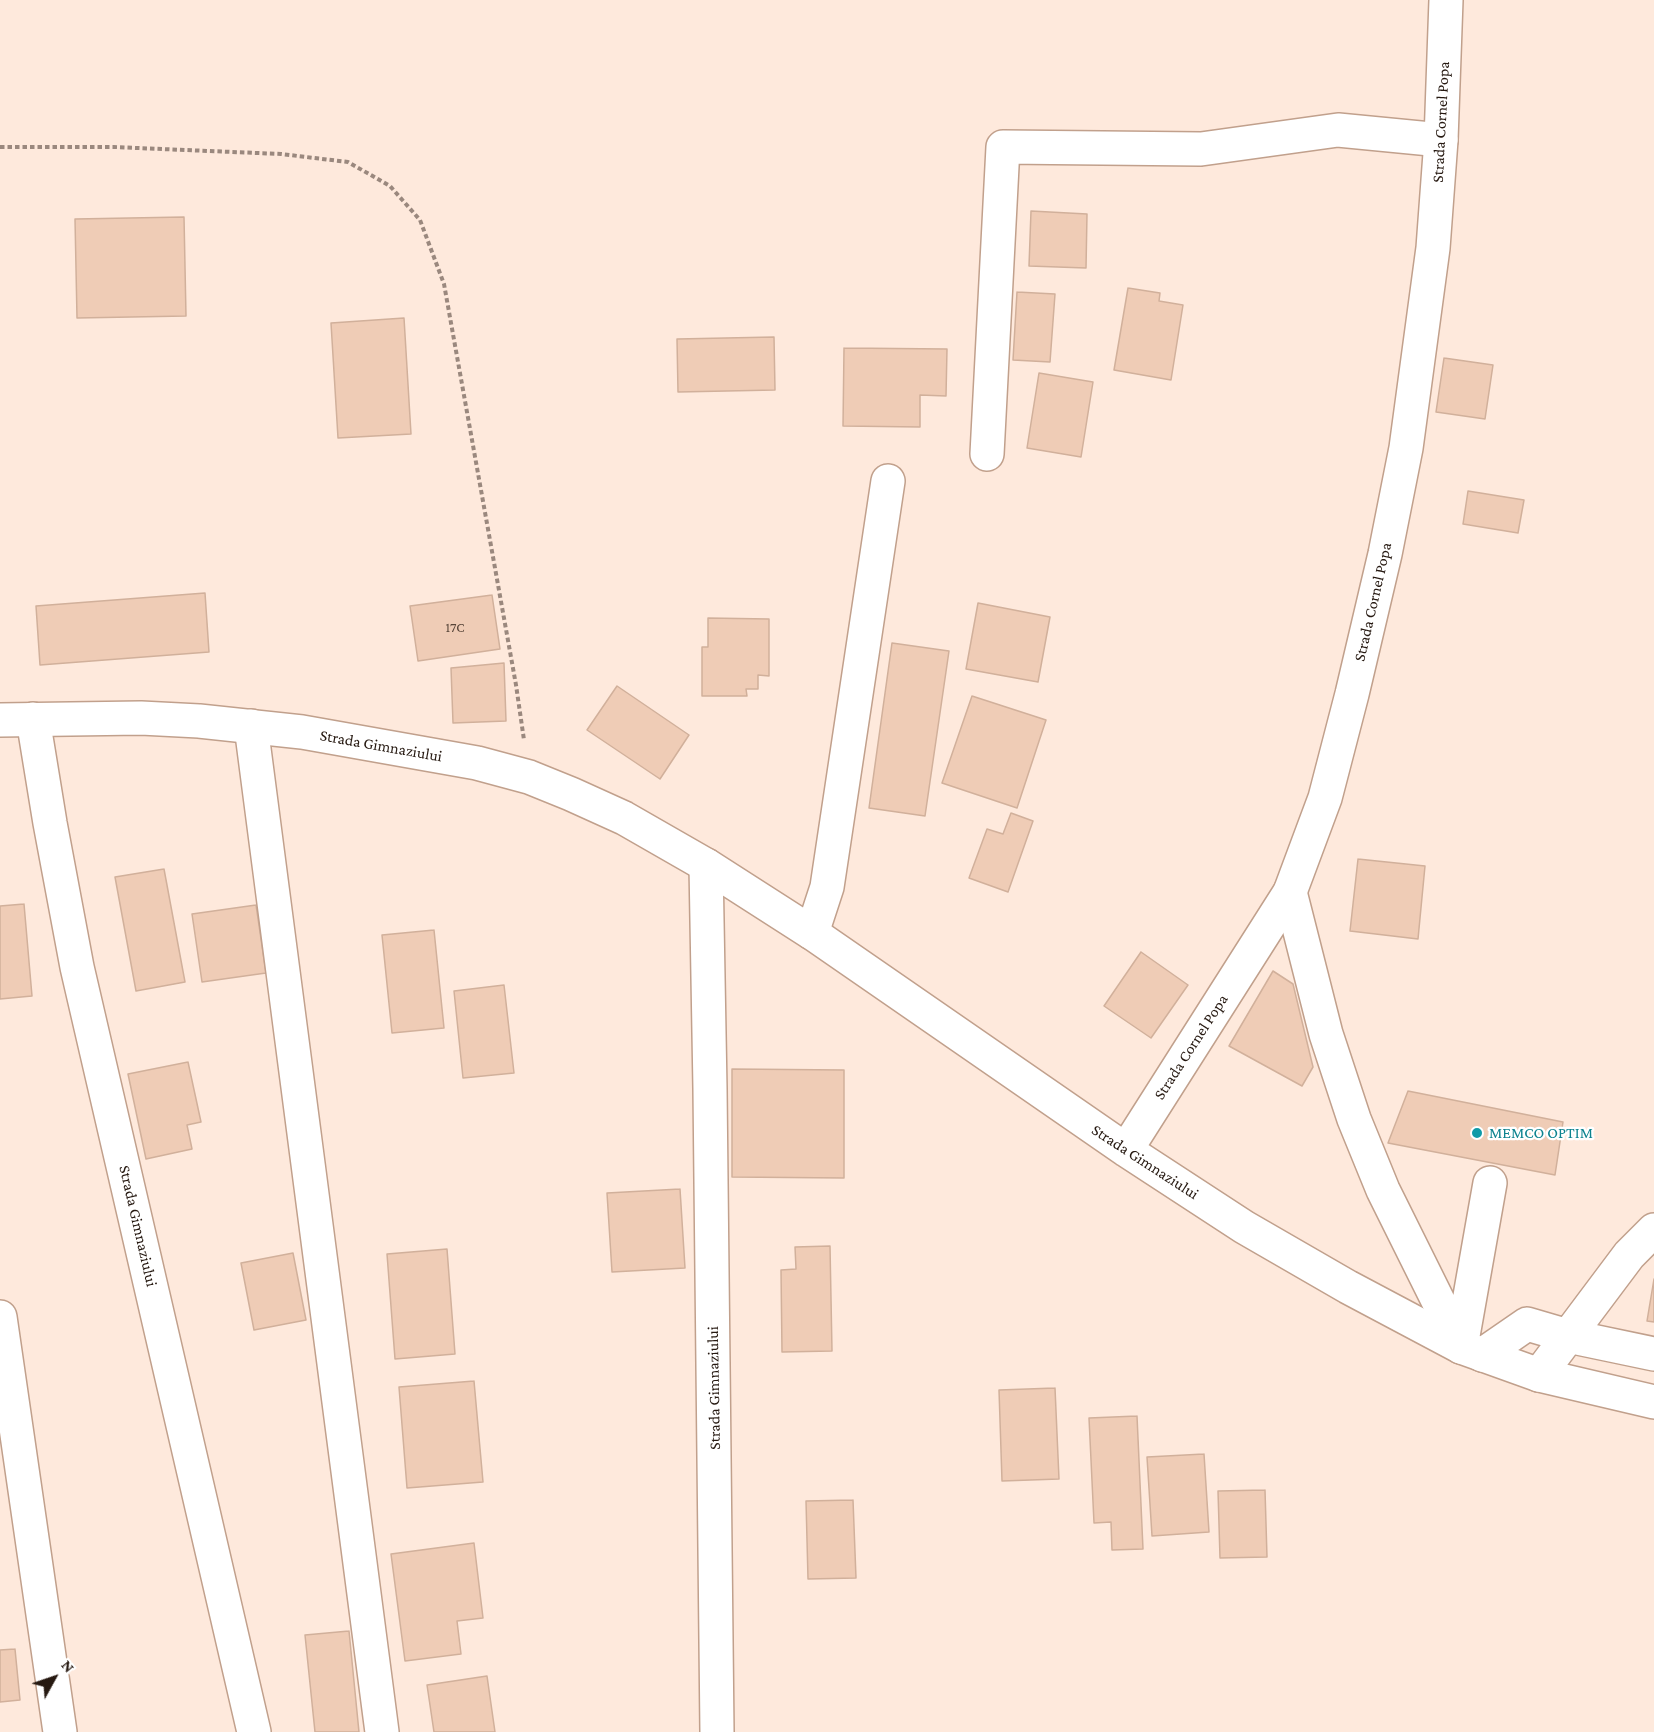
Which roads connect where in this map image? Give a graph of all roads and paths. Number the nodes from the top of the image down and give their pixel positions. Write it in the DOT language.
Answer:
graph roads {
  1 [pos="1446,0"];
  2 [pos="1441,140"];
  3 [pos="0,147"];
  4 [pos="987,454"];
  5 [pos="888,481"];
  6 [pos="33,719"];
  7 [pos="0,720"];
  8 [pos="251,726"];
  9 [pos="528,777"];
  10 [pos="706,865"];
  11 [pos="1290,892"];
  12 [pos="812,933"];
  13 [pos="1126,1150"];
  14 [pos="1490,1183"];
  15 [pos="1654,1230"];
  16 [pos="0,1317"];
  17 [pos="1568,1336"];
  18 [pos="1471,1351"];
  19 [pos="1654,1354"];
  20 [pos="1539,1375"];
  21 [pos="1617,1395"];
  22 [pos="1654,1402"];
  23 [pos="1654,1415"];
  24 [pos="60,1732"];
  25 [pos="254,1732"];
  26 [pos="382,1732"];
  27 [pos="717,1732"];
  1 -- 2 [label="street, Strada Cornel Popa"];
  2 -- 4 [label="street"];
  2 -- 11 [label="street, Strada Cornel Popa"];
  3 -- 9 [label="path"];
  5 -- 12 [label="street"];
  6 -- 7 [label="street, Strada Gimnaziului"];
  6 -- 8 [label="street, Strada Gimnaziului"];
  6 -- 25 [label="street, Strada Gimnaziului"];
  8 -- 9 [label="street, Strada Gimnaziului"];
  8 -- 26 [label="street"];
  9 -- 10 [label="street, Strada Gimnaziului"];
  10 -- 12 [label="street, Strada Gimnaziului"];
  10 -- 27 [label="street, Strada Gimnaziului"];
  11 -- 13 [label="street, Strada Cornel Popa"];
  11 -- 18 [label="street"];
  12 -- 13 [label="street, Strada Gimnaziului"];
  13 -- 18 [label="street, Strada Gimnaziului"];
  14 -- 18 [label="street"];
  15 -- 17 [label="street"];
  16 -- 24 [label="street"];
  17 -- 18 [label="street"];
  17 -- 19 [label="street"];
  17 -- 20 [label="street"];
  18 -- 20 [label="street, Strada Gimnaziului"];
  20 -- 21 [label="street, Strada Gimnaziului"];
  21 -- 22 [label="street"];
  21 -- 23 [label="street"];
}
